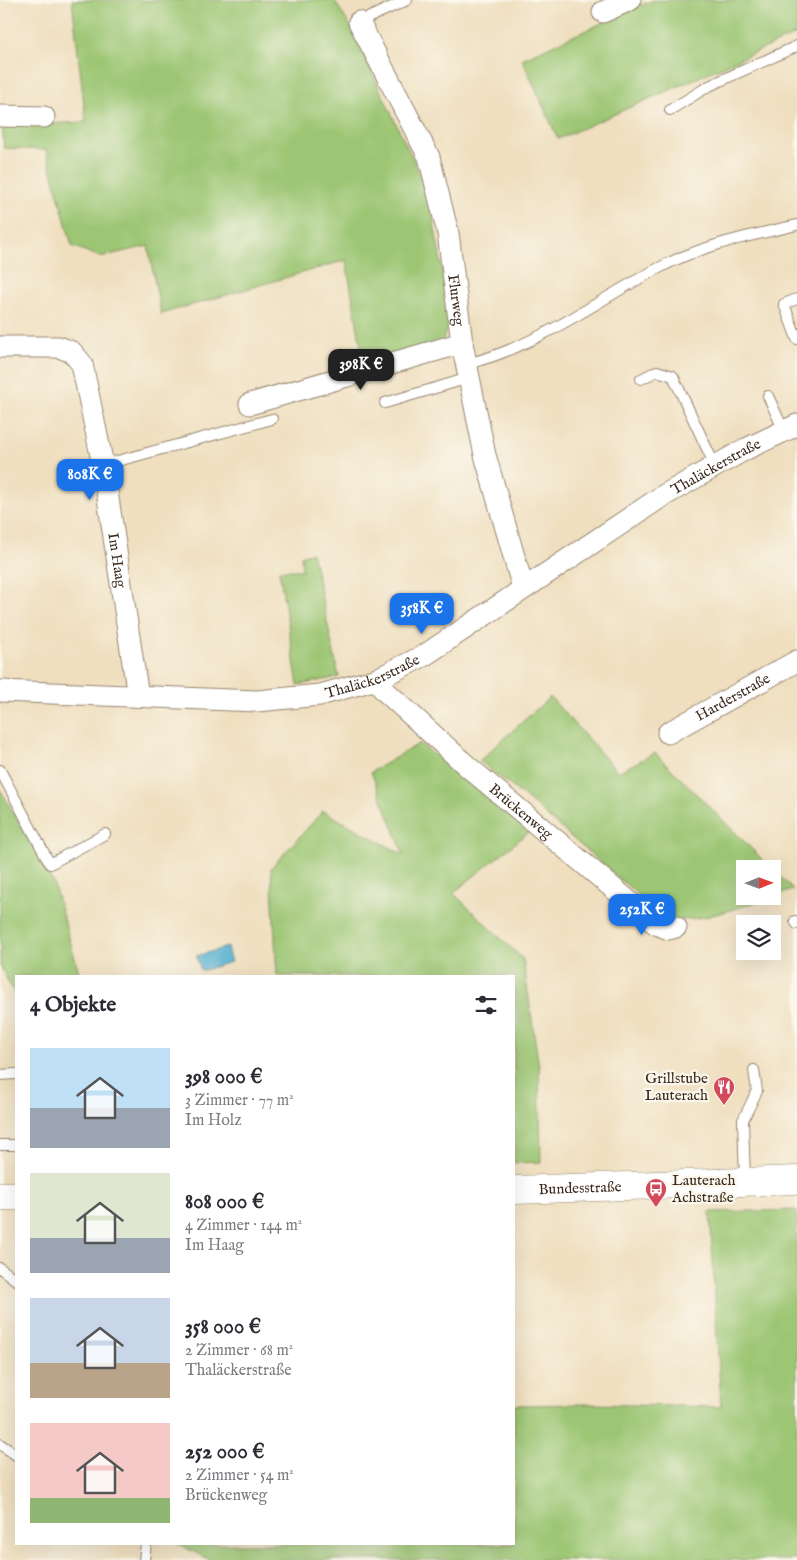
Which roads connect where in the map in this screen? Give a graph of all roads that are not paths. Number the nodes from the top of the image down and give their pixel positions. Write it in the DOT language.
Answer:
graph roads {
  1 [pos="406,0"];
  2 [pos="630,0"];
  3 [pos="602,12"];
  4 [pos="359,22"];
  5 [pos="797,46"];
  6 [pos="670,110"];
  7 [pos="0,116"];
  8 [pos="44,117"];
  9 [pos="797,225"];
  10 [pos="797,299"];
  11 [pos="797,339"];
  12 [pos="462,343"];
  13 [pos="0,347"];
  14 [pos="468,371"];
  15 [pos="641,379"];
  16 [pos="768,396"];
  17 [pos="385,403"];
  18 [pos="250,404"];
  19 [pos="272,419"];
  20 [pos="790,428"];
  21 [pos="103,465"];
  22 [pos="715,466"];
  23 [pos="523,588"];
  24 [pos="797,661"];
  25 [pos="377,678"];
  26 [pos="0,690"];
  27 [pos="138,696"];
  28 [pos="668,733"];
  29 [pos="0,770"];
  30 [pos="105,834"];
  31 [pos="676,927"];
  32 [pos="754,1070"];
  33 [pos="15,1074"];
  34 [pos="0,1075"];
  35 [pos="0,1145"];
  36 [pos="15,1145"];
  37 [pos="797,1180"];
  38 [pos="745,1182"];
  39 [pos="515,1190"];
  40 [pos="0,1196"];
  41 [pos="15,1196"];
  42 [pos="0,1268"];
  43 [pos="15,1279"];
  44 [pos="0,1444"];
  45 [pos="15,1454"];
  46 [pos="146,1545"];
  47 [pos="144,1560"];
  1 -- 4 [label="lane"];
  2 -- 3 [label="street"];
  4 -- 12 [label="street, Flurweg"];
  5 -- 6 [label="lane"];
  7 -- 8 [label="street"];
  9 -- 14 [label="lane"];
  10 -- 11 [label="lane"];
  12 -- 14 [label="street, Flurweg"];
  12 -- 18 [label="street"];
  13 -- 21 [label="street, Im Haag"];
  14 -- 17 [label="lane"];
  14 -- 23 [label="street, Flurweg"];
  15 -- 22 [label="lane"];
  16 -- 20 [label="lane"];
  19 -- 21 [label="lane"];
  20 -- 22 [label="street, Thaläckerstraße"];
  21 -- 27 [label="street, Im Haag"];
  22 -- 23 [label="street, Thaläckerstraße"];
  23 -- 25 [label="street, Thaläckerstraße"];
  24 -- 28 [label="street, Harderstraße"];
  25 -- 27 [label="street, Thaläckerstraße"];
  25 -- 31 [label="street, Brückenweg"];
  26 -- 27 [label="street, Thaläckerstraße"];
  29 -- 30 [label="lane"];
  32 -- 38 [label="lane"];
  33 -- 34 [label="lane"];
  35 -- 36 [label="lane"];
  37 -- 38 [label="main road, Bundesstraße"];
  38 -- 39 [label="main road, Bundesstraße"];
  40 -- 41 [label="main road"];
  42 -- 43 [label="lane"];
  44 -- 45 [label="lane"];
  46 -- 47 [label="lane"];
}
